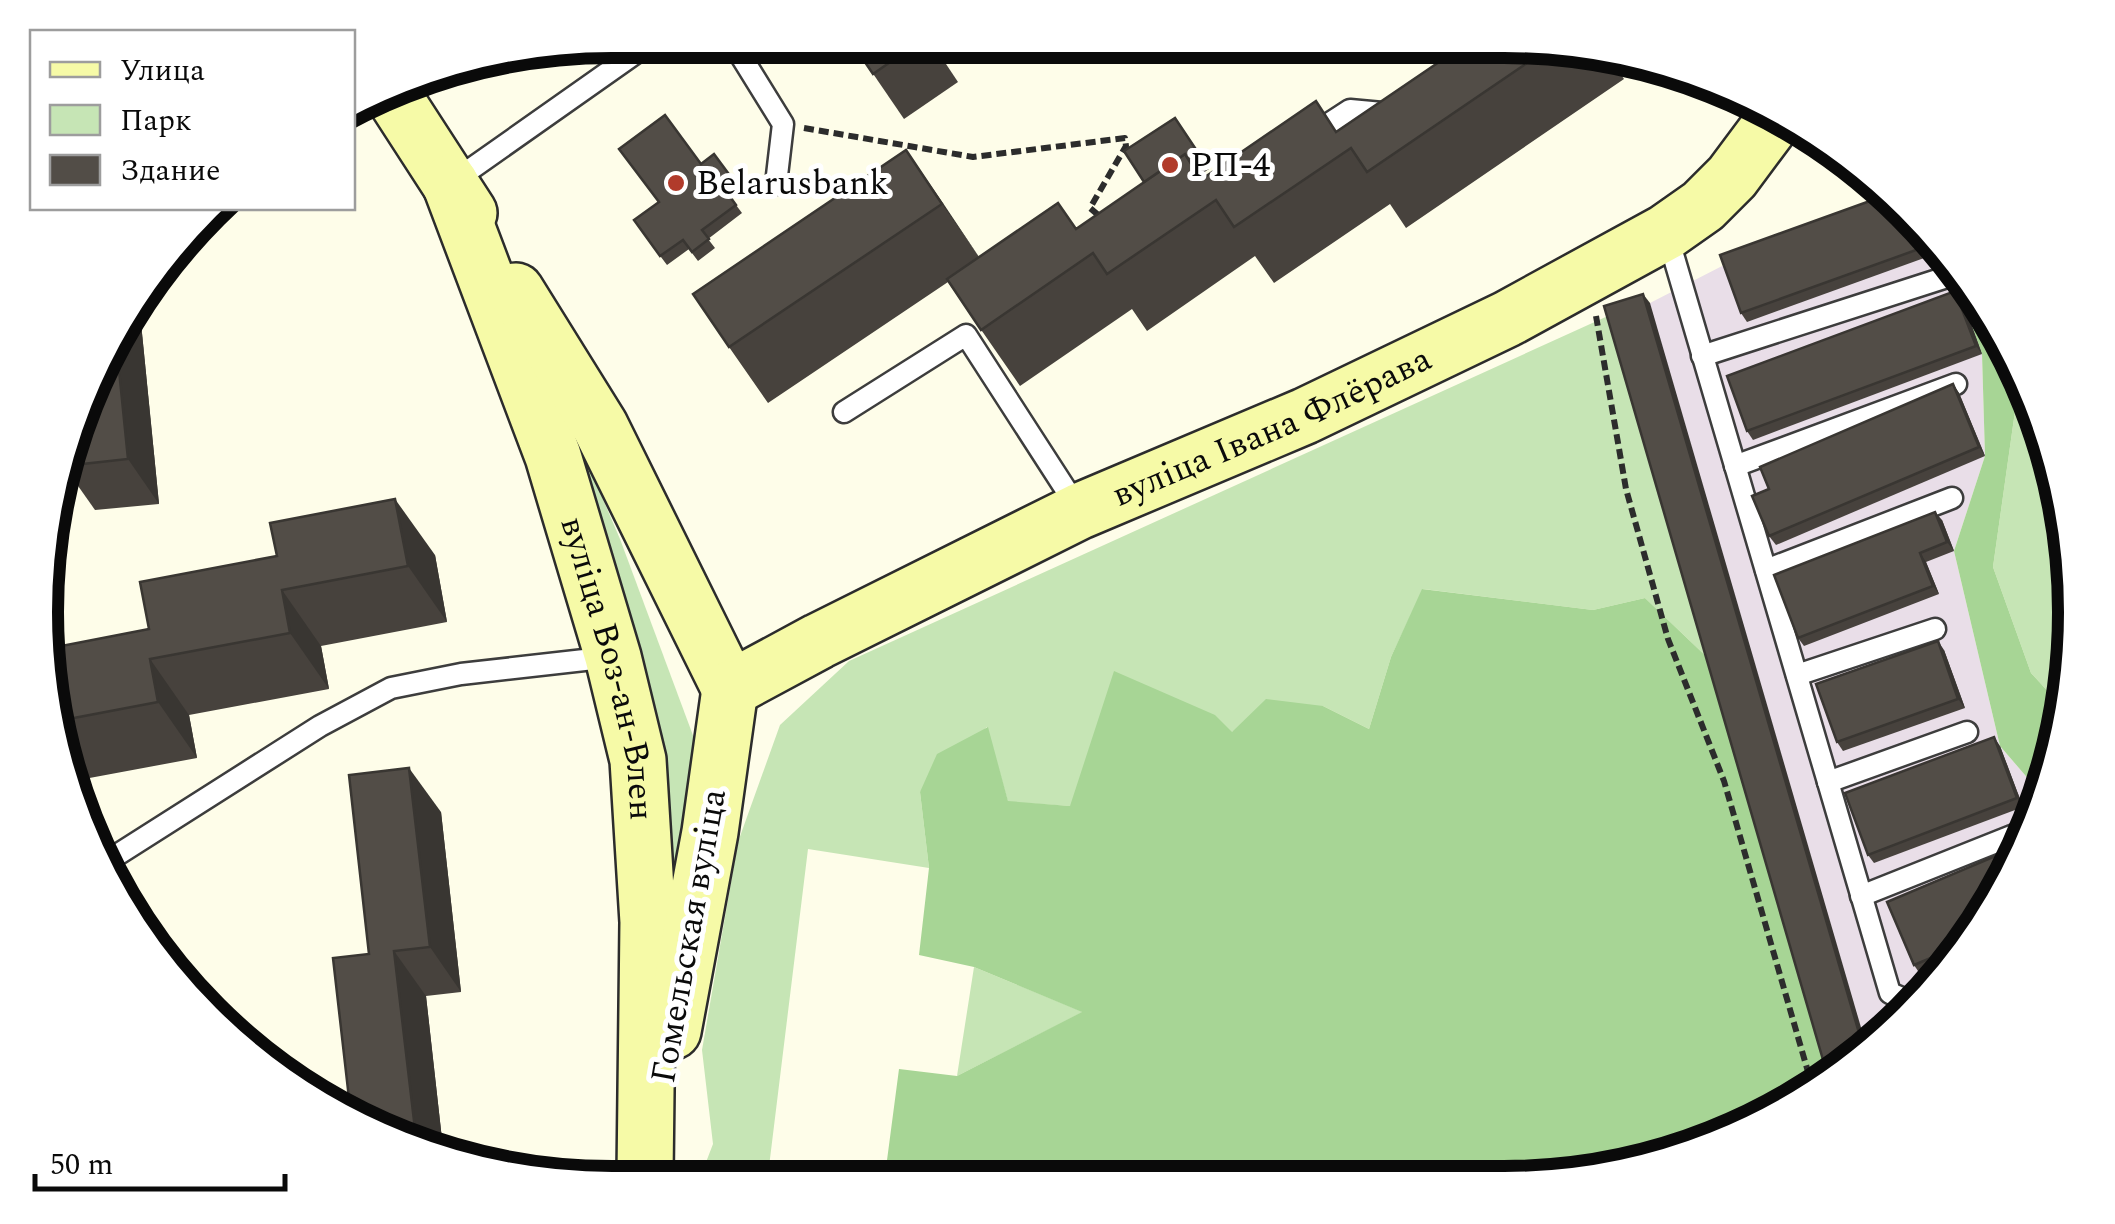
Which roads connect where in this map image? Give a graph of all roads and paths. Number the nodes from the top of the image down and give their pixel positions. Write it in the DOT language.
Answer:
graph roads {
  1 [pos="630,57"];
  2 [pos="742,57"];
  3 [pos="397,101"];
  4 [pos="1412,116"];
  5 [pos="783,124"];
  6 [pos="1770,126"];
  7 [pos="1298,145"];
  8 [pos="450,184"];
  9 [pos="776,184"];
  10 [pos="1113,227"];
  11 [pos="1666,232"];
  12 [pos="1945,277"];
  13 [pos="1580,278"];
  14 [pos="1702,356"];
  15 [pos="1956,384"];
  16 [pos="844,412"];
  17 [pos="1734,466"];
  18 [pos="1952,498"];
  19 [pos="1080,511"];
  20 [pos="1766,570"];
  21 [pos="1935,629"];
  22 [pos="613,656"];
  23 [pos="1796,675"];
  24 [pos="730,688"];
  25 [pos="1968,732"];
  26 [pos="1828,782"];
  27 [pos="2009,838"];
  28 [pos="115,856"];
  29 [pos="1861,896"];
  30 [pos="1901,998"];
  31 [pos="1809,1074"];
  32 [pos="645,1166"];
  33 [pos="648,1166"];
  1 -- 8 [label="lane"];
  2 -- 5 [label="lane"];
  3 -- 8 [label="main road, вуліца Воз-ан-Влен"];
  4 -- 7 [label="lane"];
  5 -- 9 [label="lane"];
  5 -- 10 [label="path"];
  6 -- 11 [label="main road, вуліца Івана Флёрава"];
  8 -- 22 [label="main road, вуліца Воз-ан-Влен"];
  8 -- 24 [label="main road, вуліца Воз-ан-Влен"];
  11 -- 13 [label="main road, вуліца Івана Флёрава"];
  11 -- 14 [label="lane"];
  12 -- 14 [label="lane"];
  13 -- 19 [label="main road, вуліца Івана Флёрава"];
  13 -- 31 [label="path"];
  14 -- 17 [label="lane"];
  15 -- 17 [label="lane"];
  16 -- 19 [label="lane"];
  17 -- 20 [label="lane"];
  18 -- 20 [label="lane"];
  19 -- 24 [label="main road, вуліца Івана Флёрава"];
  20 -- 23 [label="lane"];
  21 -- 23 [label="lane"];
  22 -- 28 [label="lane"];
  22 -- 32 [label="main road, вуліца Воз-ан-Влен"];
  23 -- 26 [label="lane"];
  24 -- 33 [label="main road, Гомельская вуліца"];
  25 -- 26 [label="lane"];
  26 -- 29 [label="lane"];
  27 -- 29 [label="lane"];
  29 -- 30 [label="lane"];
}
